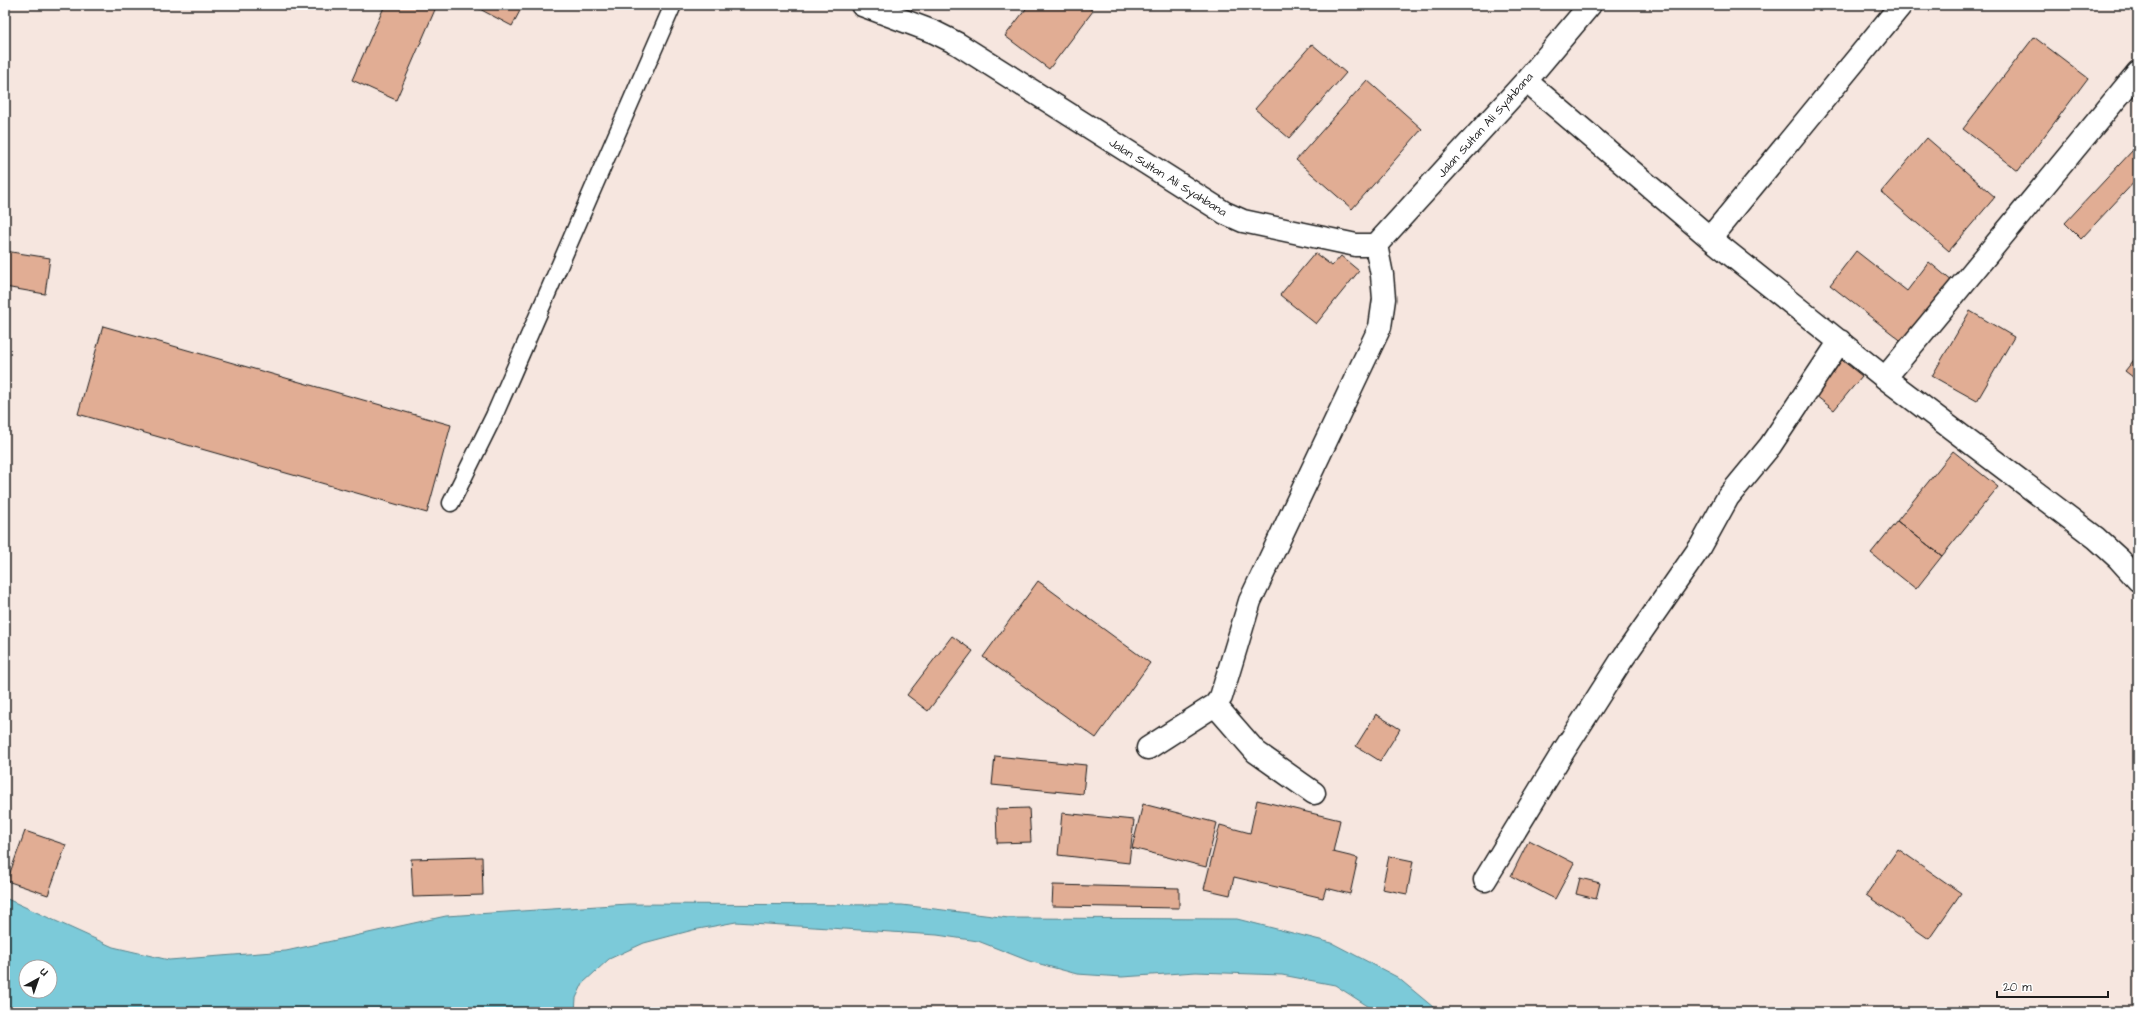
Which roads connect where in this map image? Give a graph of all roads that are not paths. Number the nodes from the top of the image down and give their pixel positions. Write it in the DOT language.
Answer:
graph roads {
  1 [pos="673,5"];
  2 [pos="862,5"];
  3 [pos="1590,5"];
  4 [pos="1901,5"];
  5 [pos="2138,72"];
  6 [pos="1526,81"];
  7 [pos="1710,238"];
  8 [pos="1376,245"];
  9 [pos="1840,341"];
  10 [pos="1885,378"];
  11 [pos="451,503"];
  12 [pos="2138,580"];
  13 [pos="1215,705"];
  14 [pos="1148,748"];
  15 [pos="1314,793"];
  16 [pos="1485,880"];
  1 -- 11 [label="lane"];
  2 -- 8 [label="street, Jalan Sultan Ali Syahbana"];
  3 -- 6 [label="street, Jalan Sultan Ali Syahbana"];
  4 -- 7 [label="street"];
  5 -- 10 [label="street"];
  6 -- 7 [label="street"];
  6 -- 8 [label="street, Jalan Sultan Ali Syahbana"];
  7 -- 9 [label="street"];
  8 -- 13 [label="street"];
  9 -- 10 [label="street"];
  9 -- 16 [label="street"];
  10 -- 12 [label="street"];
  13 -- 14 [label="street"];
  13 -- 15 [label="street"];
}
